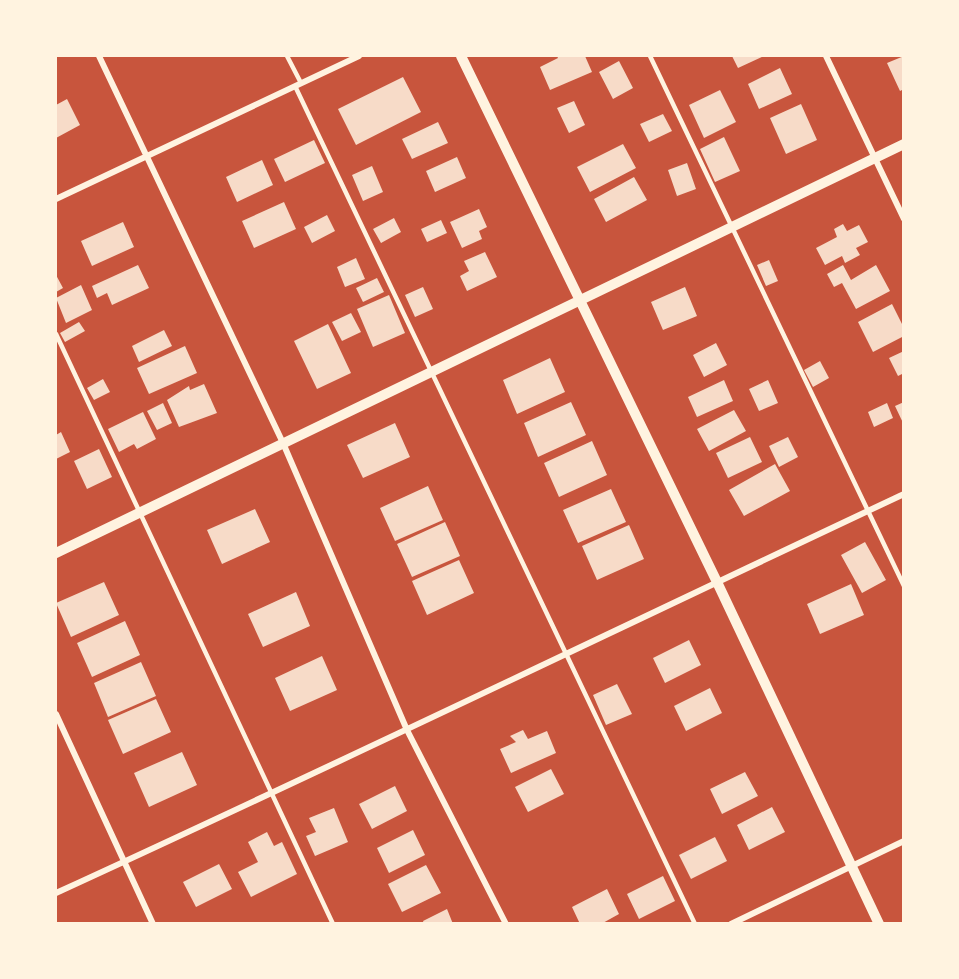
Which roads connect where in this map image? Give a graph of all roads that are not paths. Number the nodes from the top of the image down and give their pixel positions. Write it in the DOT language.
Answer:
graph roads {
  1 [pos="99,56"];
  2 [pos="287,56"];
  3 [pos="359,56"];
  4 [pos="461,56"];
  5 [pos="650,56"];
  6 [pos="826,56"];
  7 [pos="298,84"];
  8 [pos="903,144"];
  9 [pos="147,156"];
  10 [pos="874,158"];
  11 [pos="56,199"];
  12 [pos="903,219"];
  13 [pos="732,226"];
  14 [pos="580,300"];
  15 [pos="56,334"];
  16 [pos="433,370"];
  17 [pos="283,443"];
  18 [pos="903,494"];
  19 [pos="868,511"];
  20 [pos="140,513"];
  21 [pos="56,553"];
  22 [pos="717,582"];
  23 [pos="903,586"];
  24 [pos="563,653"];
  25 [pos="56,714"];
  26 [pos="407,730"];
  27 [pos="272,794"];
  28 [pos="903,841"];
  29 [pos="124,862"];
  30 [pos="852,866"];
  31 [pos="56,893"];
  32 [pos="153,924"];
  33 [pos="333,924"];
  34 [pos="506,924"];
  35 [pos="695,924"];
  36 [pos="731,924"];
  37 [pos="879,924"];
  1 -- 9 [label="street"];
  2 -- 7 [label="lane"];
  3 -- 7 [label="street"];
  4 -- 14 [label="street"];
  5 -- 13 [label="lane"];
  6 -- 10 [label="street"];
  7 -- 9 [label="street"];
  7 -- 16 [label="lane"];
  8 -- 10 [label="street"];
  9 -- 11 [label="street"];
  9 -- 17 [label="street"];
  10 -- 12 [label="street"];
  10 -- 13 [label="street"];
  13 -- 14 [label="street"];
  13 -- 19 [label="lane"];
  14 -- 16 [label="street"];
  14 -- 22 [label="street"];
  15 -- 20 [label="lane"];
  16 -- 17 [label="street"];
  16 -- 24 [label="lane"];
  17 -- 20 [label="street"];
  17 -- 26 [label="street"];
  18 -- 19 [label="street"];
  19 -- 22 [label="street"];
  19 -- 23 [label="lane"];
  20 -- 21 [label="street"];
  20 -- 27 [label="lane"];
  22 -- 24 [label="street"];
  22 -- 30 [label="street"];
  24 -- 26 [label="street"];
  24 -- 35 [label="lane"];
  25 -- 29 [label="street"];
  26 -- 27 [label="street"];
  26 -- 34 [label="street"];
  27 -- 29 [label="street"];
  27 -- 33 [label="lane"];
  28 -- 30 [label="street"];
  29 -- 31 [label="street"];
  29 -- 32 [label="street"];
  30 -- 36 [label="street"];
  30 -- 37 [label="street"];
}
